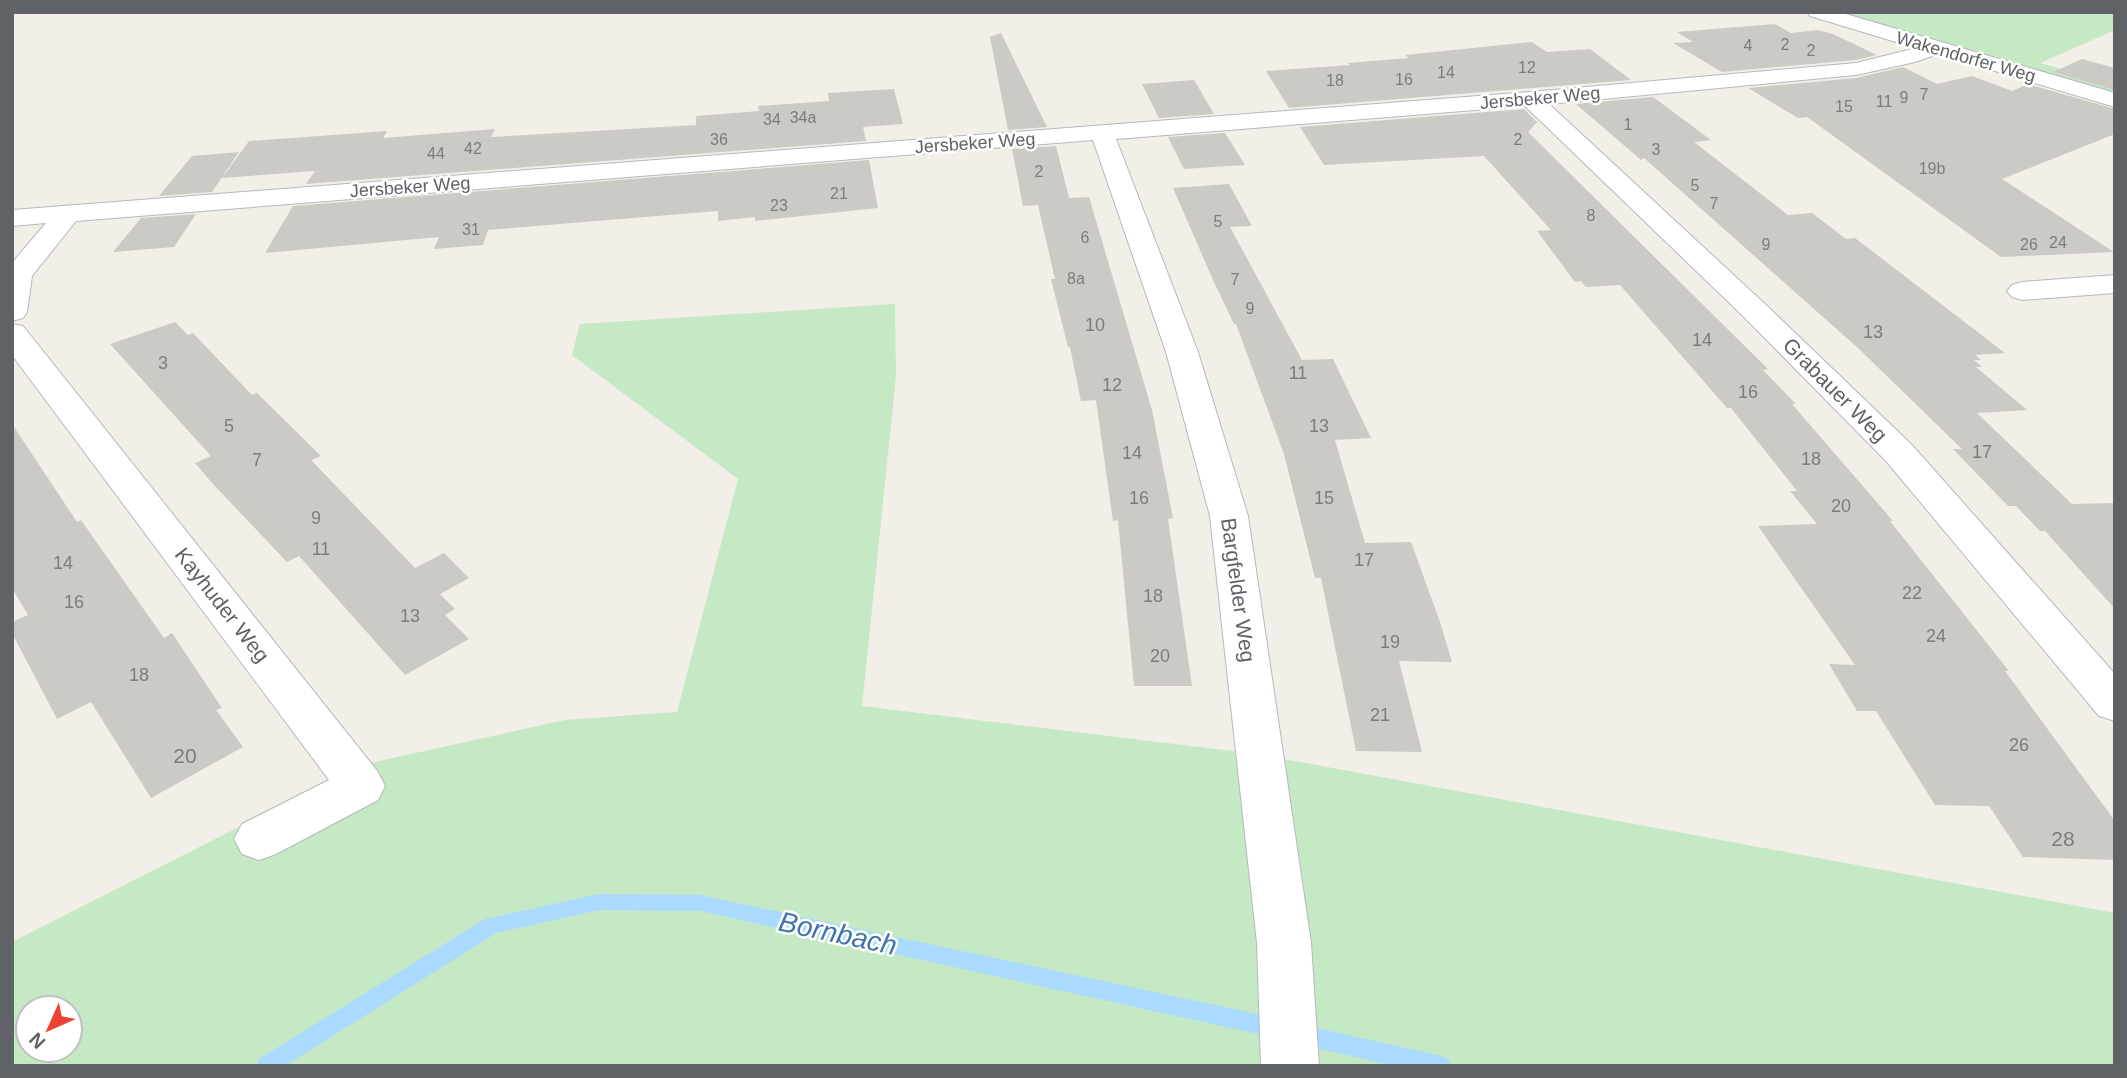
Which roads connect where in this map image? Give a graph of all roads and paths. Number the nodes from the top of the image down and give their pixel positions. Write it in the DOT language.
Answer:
graph roads {
  1 [pos="1817,12"];
  2 [pos="1935,48"];
  3 [pos="1530,99"];
  4 [pos="2115,100"];
  5 [pos="1102,133"];
  6 [pos="68,214"];
  7 [pos="12,218"];
  8 [pos="2115,284"];
  9 [pos="2022,291"];
  10 [pos="12,312"];
  11 [pos="12,333"];
  12 [pos="2115,704"];
  13 [pos="259,839"];
  14 [pos="1290,1066"];
  1 -- 2 [label="street, Wakendorfer Weg"];
  2 -- 3 [label="street, Jersbeker Weg"];
  2 -- 4 [label="street, Wakendorfer Weg"];
  3 -- 5 [label="street, Jersbeker Weg"];
  3 -- 12 [label="street, Grabauer Weg"];
  5 -- 6 [label="street, Jersbeker Weg"];
  5 -- 14 [label="street, Bargfelder Weg"];
  6 -- 7 [label="street, Jersbeker Weg"];
  6 -- 10 [label="street"];
  8 -- 9 [label="street"];
  11 -- 13 [label="street, Kayhuder Weg"];
}
